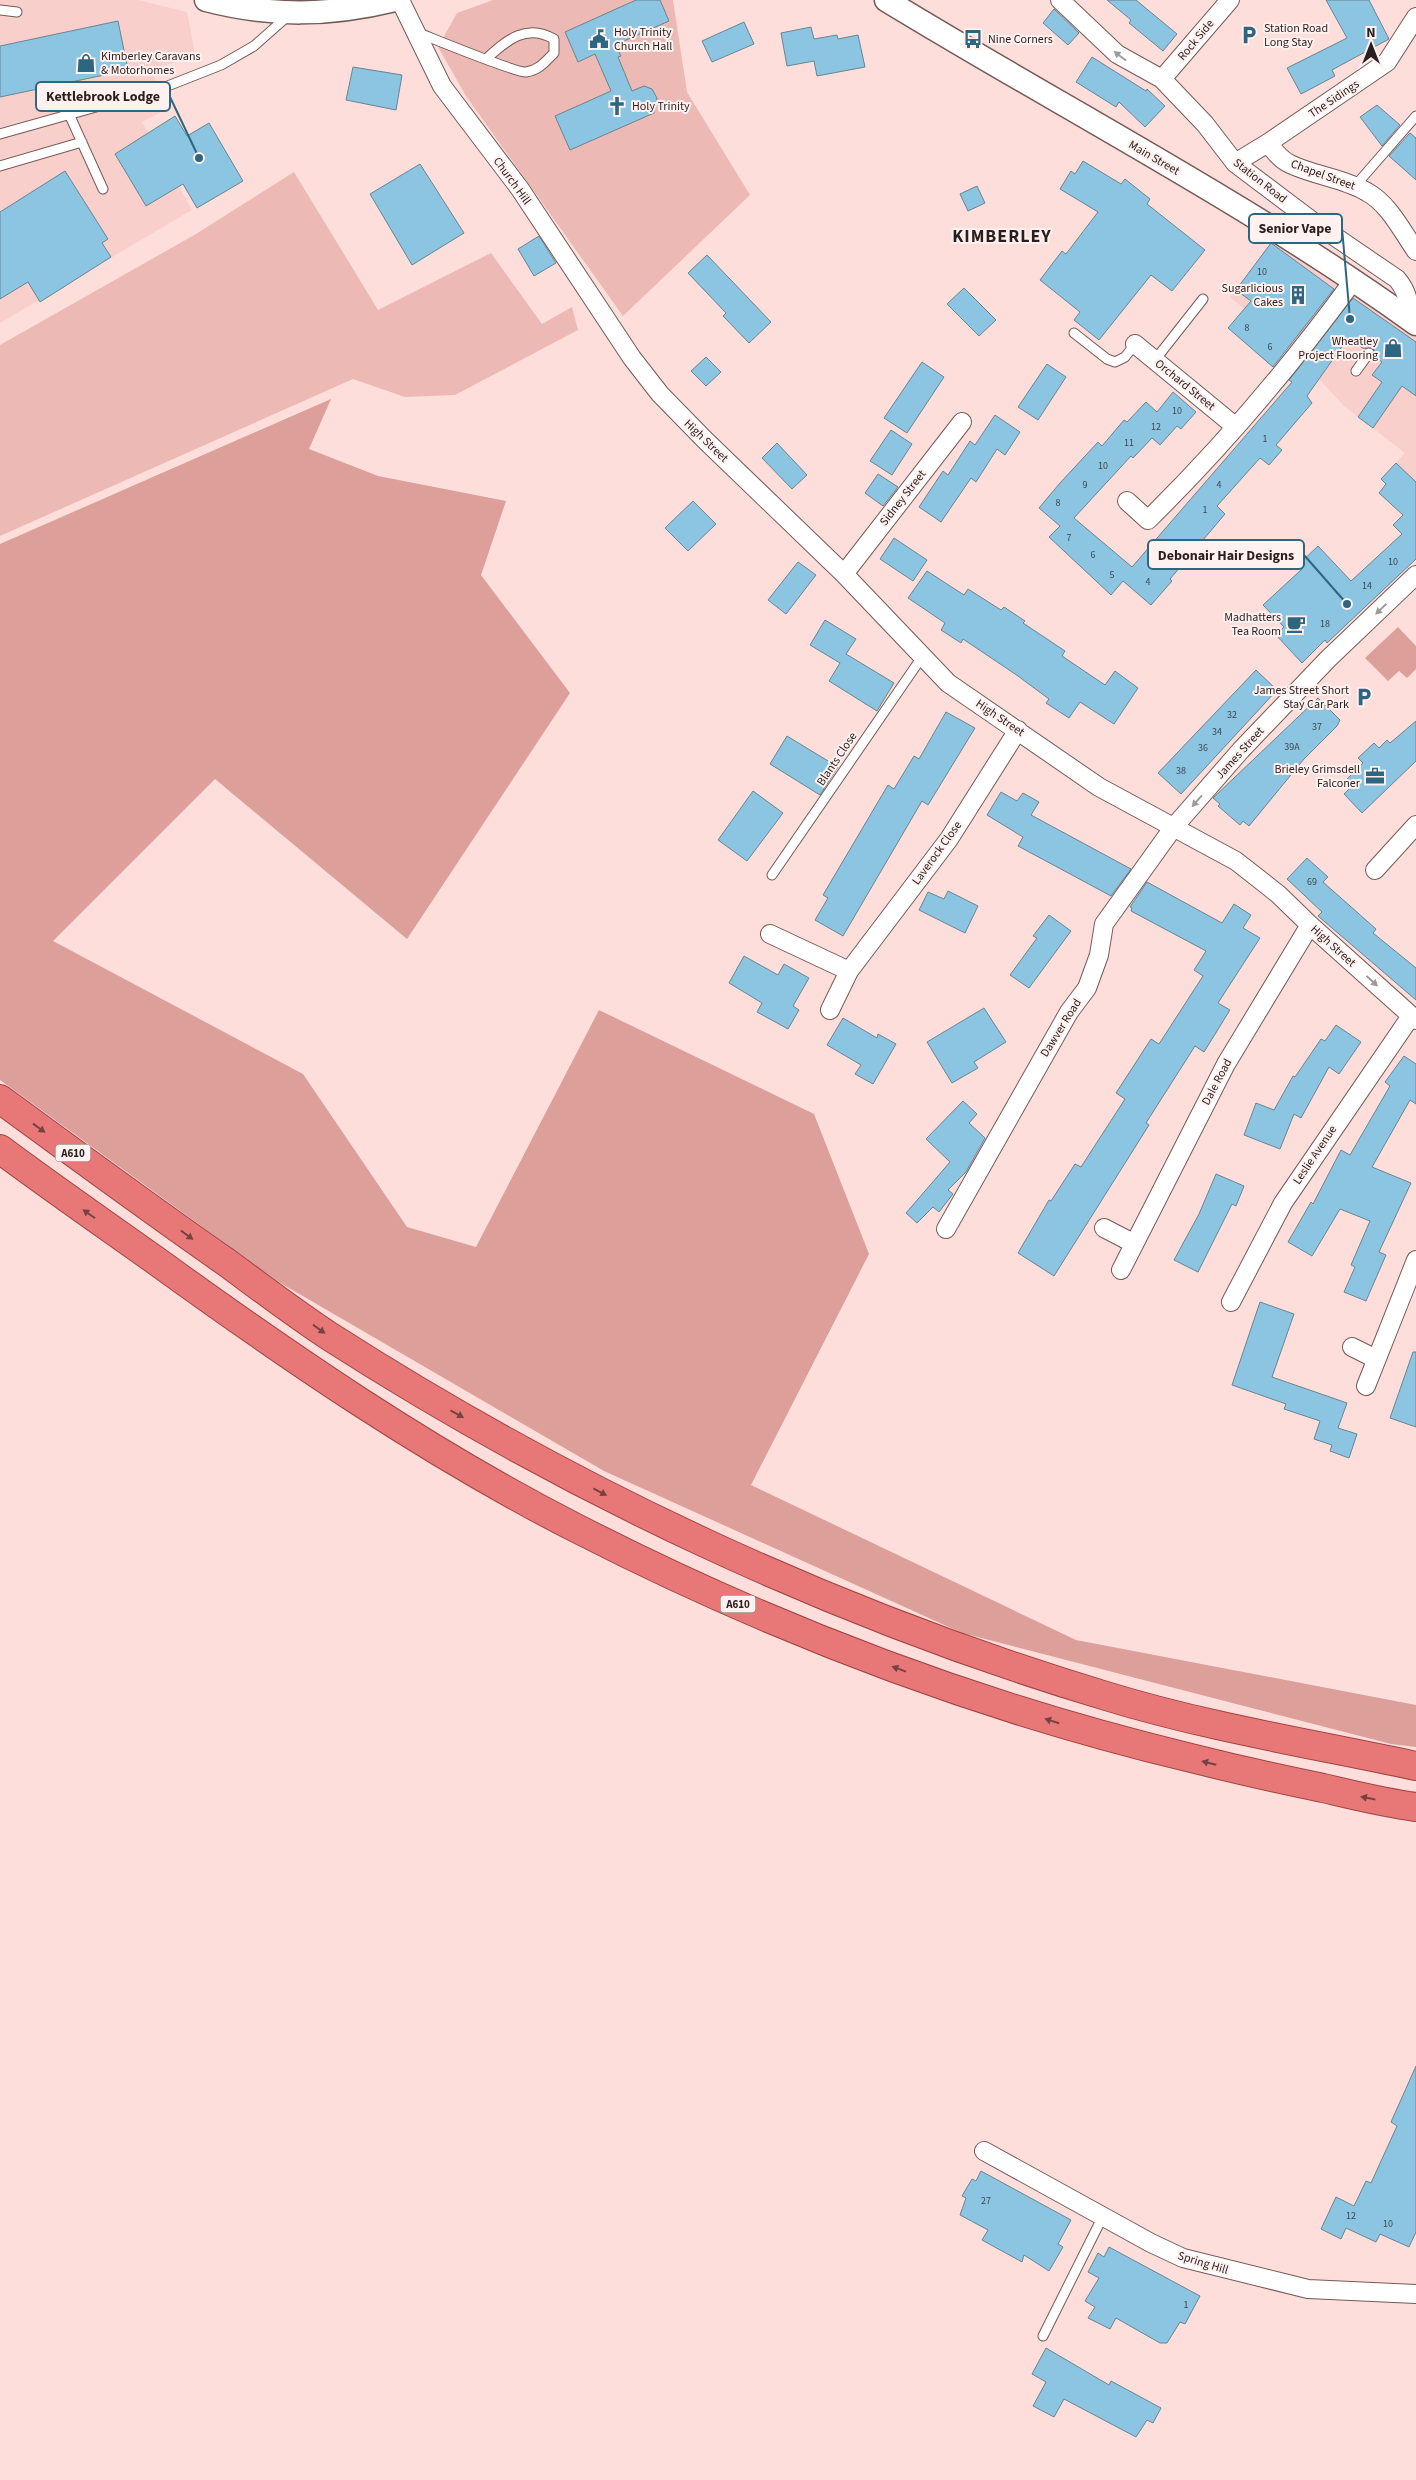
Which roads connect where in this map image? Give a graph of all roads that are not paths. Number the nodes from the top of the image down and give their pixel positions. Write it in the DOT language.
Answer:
graph roads {
  1 [pos="206,0"];
  2 [pos="396,0"];
  3 [pos="400,0"];
  4 [pos="886,0"];
  5 [pos="1060,0"];
  6 [pos="1230,0"];
  7 [pos="0,10"];
  8 [pos="17,12"];
  9 [pos="291,14"];
  10 [pos="1416,17"];
  11 [pos="416,32"];
  12 [pos="486,58"];
  13 [pos="1162,80"];
  14 [pos="69,114"];
  15 [pos="1416,116"];
  16 [pos="0,134"];
  17 [pos="82,142"];
  18 [pos="1268,143"];
  19 [pos="1235,163"];
  20 [pos="0,166"];
  21 [pos="1355,186"];
  22 [pos="104,188"];
  23 [pos="1416,251"];
  24 [pos="1353,281"];
  25 [pos="1203,299"];
  26 [pos="1404,318"];
  27 [pos="1074,333"];
  28 [pos="1135,344"];
  29 [pos="1369,353"];
  30 [pos="632,358"];
  31 [pos="1155,360"];
  32 [pos="1356,371"];
  33 [pos="962,422"];
  34 [pos="1236,427"];
  35 [pos="1127,501"];
  36 [pos="844,574"];
  37 [pos="1416,575"];
  38 [pos="922,657"];
  39 [pos="1018,730"];
  40 [pos="1416,825"];
  41 [pos="1173,828"];
  42 [pos="1375,870"];
  43 [pos="772,875"];
  44 [pos="1310,925"];
  45 [pos="770,934"];
  46 [pos="849,971"];
  47 [pos="830,1010"];
  48 [pos="1413,1018"];
  49 [pos="0,1099"];
  50 [pos="0,1149"];
  51 [pos="1104,1228"];
  52 [pos="946,1229"];
  53 [pos="1133,1243"];
  54 [pos="1416,1260"];
  55 [pos="1120,1270"];
  56 [pos="1231,1302"];
  57 [pos="1352,1347"];
  58 [pos="1376,1359"];
  59 [pos="1366,1386"];
  60 [pos="1416,1766"];
  61 [pos="1416,1807"];
  62 [pos="984,2151"];
  63 [pos="1103,2216"];
  64 [pos="1416,2294"];
  65 [pos="1043,2336"];
  1 -- 9 [label="street"];
  2 -- 9 [label="street"];
  3 -- 11 [label="street, Church Hill"];
  4 -- 24 [label="street, Main Street"];
  13 -- 5 [label="street, Station Road, one-way"];
  6 -- 13 [label="street, Rock Side"];
  7 -- 8 [label="lane"];
  9 -- 14 [label="lane"];
  10 -- 18 [label="street, The Sidings"];
  11 -- 12 [label="lane"];
  11 -- 30 [label="street, Church Hill"];
  12 -- 12 [label="lane"];
  13 -- 19 [label="street, Station Road"];
  14 -- 16 [label="lane"];
  14 -- 17 [label="lane"];
  15 -- 21 [label="lane"];
  17 -- 20 [label="lane"];
  17 -- 22 [label="lane"];
  18 -- 19 [label="street, The Sidings"];
  18 -- 21 [label="street, Chapel Street"];
  19 -- 26 [label="street, Station Road"];
  21 -- 23 [label="street, Chapel Street"];
  24 -- 26 [label="street, Main Street"];
  24 -- 34 [label="street"];
  25 -- 31 [label="lane"];
  27 -- 28 [label="lane"];
  28 -- 31 [label="street, Orchard Street"];
  29 -- 32 [label="lane"];
  30 -- 36 [label="street, High Street"];
  31 -- 34 [label="street, Orchard Street"];
  33 -- 36 [label="street, Sidney Street"];
  34 -- 35 [label="street"];
  36 -- 38 [label="street, High Street"];
  37 -- 41 [label="street, James Street, one-way"];
  38 -- 39 [label="street, High Street"];
  38 -- 43 [label="lane, Blants Close"];
  39 -- 41 [label="street, High Street"];
  39 -- 46 [label="street, Laverock Close"];
  40 -- 42 [label="street"];
  41 -- 44 [label="street, High Street"];
  41 -- 52 [label="street, Dawver Road"];
  44 -- 48 [label="street, High Street, one-way"];
  44 -- 53 [label="street, Dale Road"];
  45 -- 46 [label="street"];
  46 -- 47 [label="street, Laverock Close"];
  48 -- 56 [label="street, Leslie Avenue"];
  49 -- 60 [label="highway, A610, one-way"];
  61 -- 50 [label="highway, A610, one-way"];
  51 -- 53 [label="street"];
  53 -- 55 [label="street, Dale Road"];
  54 -- 58 [label="street"];
  57 -- 58 [label="street"];
  58 -- 59 [label="street"];
  62 -- 63 [label="street, Spring Hill"];
  63 -- 64 [label="street, Spring Hill"];
  63 -- 65 [label="lane"];
}
